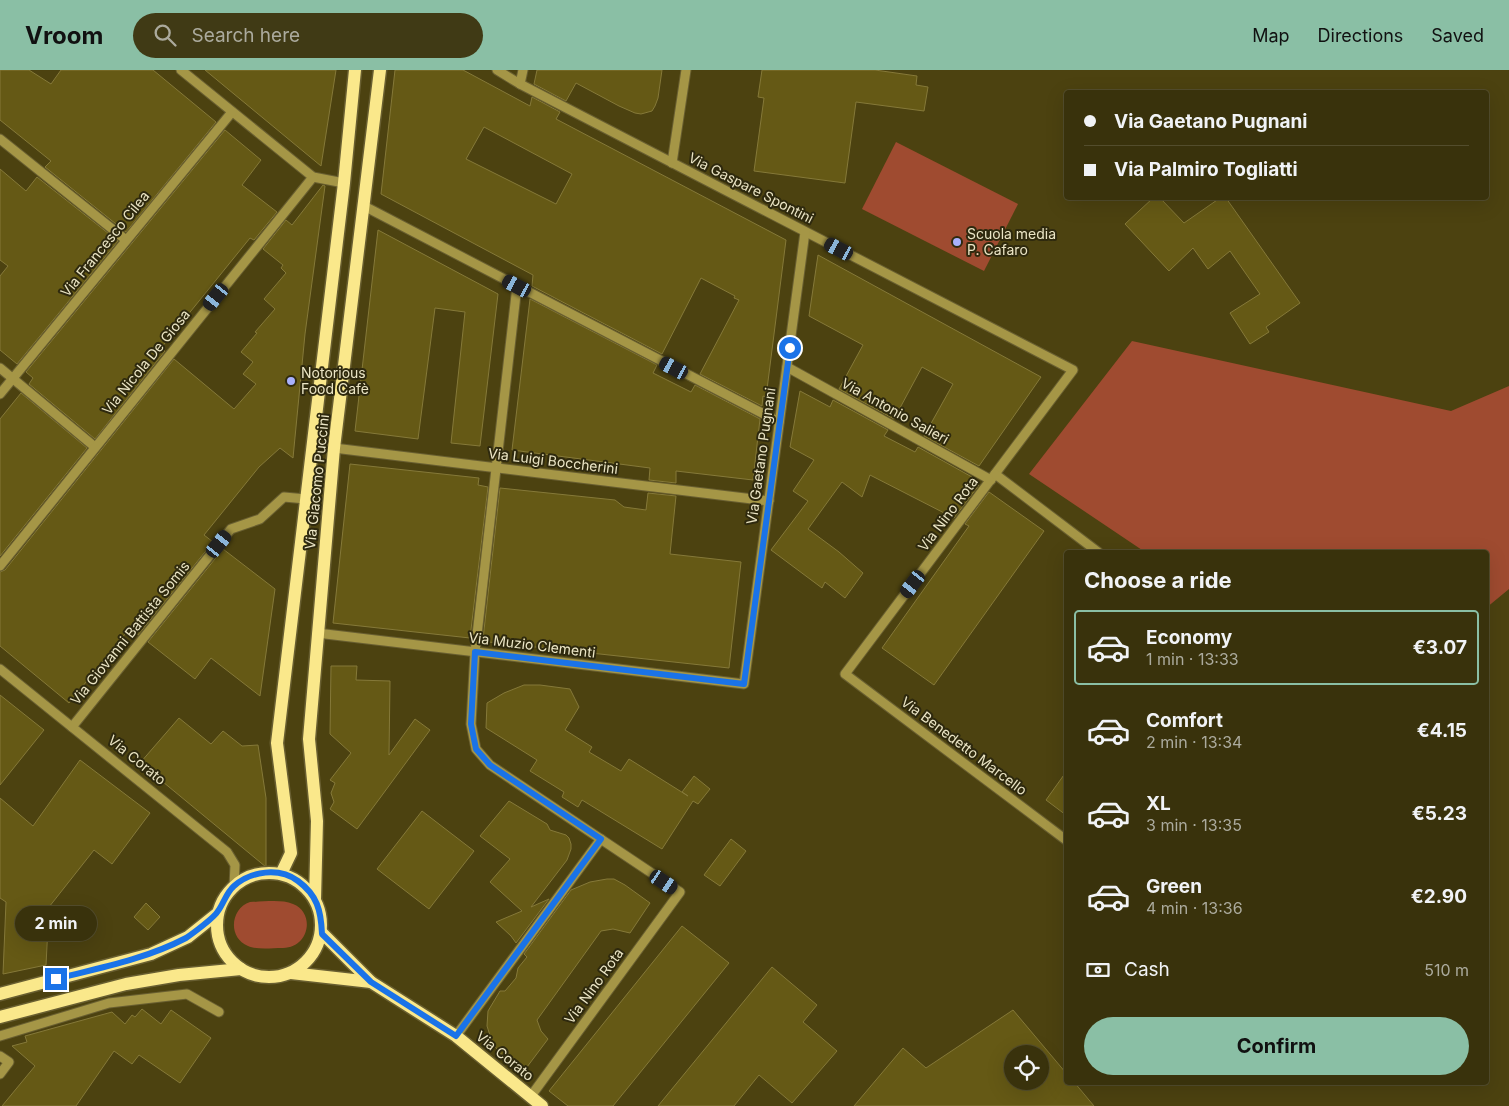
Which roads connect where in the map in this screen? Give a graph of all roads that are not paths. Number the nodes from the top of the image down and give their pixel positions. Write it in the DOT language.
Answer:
graph roads {
  1 [pos="181,70"];
  2 [pos="355,70"];
  3 [pos="380,70"];
  4 [pos="497,70"];
  5 [pos="523,70"];
  6 [pos="686,70"];
  7 [pos="520,84"];
  8 [pos="232,112"];
  9 [pos="0,139"];
  10 [pos="672,163"];
  11 [pos="313,177"];
  12 [pos="344,184"];
  13 [pos="364,206"];
  14 [pos="806,232"];
  15 [pos="126,240"];
  16 [pos="517,286"];
  17 [pos="787,367"];
  18 [pos="0,368"];
  19 [pos="1073,370"];
  20 [pos="12,378"];
  21 [pos="0,394"];
  22 [pos="779,422"];
  23 [pos="95,447"];
  24 [pos="334,448"];
  25 [pos="496,468"];
  26 [pos="993,477"];
  27 [pos="306,500"];
  28 [pos="769,501"];
  29 [pos="1095,550"];
  30 [pos="0,566"];
  31 [pos="317,633"];
  32 [pos="475,652"];
  33 [pos="0,669"];
  34 [pos="846,674"];
  35 [pos="744,684"];
  36 [pos="72,727"];
  37 [pos="1064,838"];
  38 [pos="601,839"];
  39 [pos="281,874"];
  40 [pos="234,886"];
  41 [pos="316,899"];
  42 [pos="218,913"];
  43 [pos="322,934"];
  44 [pos="241,969"];
  45 [pos="291,973"];
  46 [pos="371,982"];
  47 [pos="0,994"];
  48 [pos="219,1012"];
  49 [pos="0,1017"];
  50 [pos="0,1036"];
  51 [pos="456,1036"];
  52 [pos="0,1056"];
  53 [pos="0,1074"];
  54 [pos="531,1096"];
  55 [pos="542,1106"];
  1 -- 8 [label="street"];
  2 -- 12 [label="main road, Via Giacomo Puccini"];
  3 -- 13 [label="main road, Via Giacomo Puccini"];
  4 -- 7 [label="street, Via Gaspare Spontini"];
  5 -- 7 [label="street"];
  6 -- 10 [label="street"];
  7 -- 10 [label="street, Via Gaspare Spontini"];
  8 -- 11 [label="street"];
  8 -- 15 [label="street, Via Francesco Cilea"];
  9 -- 15 [label="street"];
  10 -- 14 [label="street, Via Gaspare Spontini"];
  11 -- 12 [label="street"];
  11 -- 23 [label="street, Via Nicola De Giosa"];
  12 -- 27 [label="main road, Via Giacomo Puccini"];
  13 -- 16 [label="street"];
  13 -- 24 [label="main road, Via Giacomo Puccini"];
  14 -- 17 [label="street, Via Gaetano Pugnani"];
  14 -- 19 [label="street, Via Gaspare Spontini"];
  15 -- 20 [label="street, Via Francesco Cilea"];
  16 -- 22 [label="street"];
  16 -- 25 [label="street"];
  17 -- 22 [label="street, Via Gaetano Pugnani"];
  17 -- 26 [label="street, Via Antonio Salieri"];
  18 -- 20 [label="street"];
  19 -- 26 [label="street, Via Nino Rota"];
  20 -- 21 [label="street, Via Francesco Cilea"];
  20 -- 23 [label="street"];
  22 -- 28 [label="street, Via Gaetano Pugnani"];
  23 -- 30 [label="street, Via Nicola De Giosa"];
  24 -- 25 [label="street, Via Luigi Boccherini"];
  24 -- 31 [label="main road, Via Giacomo Puccini"];
  25 -- 28 [label="street, Via Luigi Boccherini"];
  25 -- 32 [label="street"];
  26 -- 29 [label="street, Via Antonio Salieri"];
  26 -- 34 [label="street, Via Nino Rota"];
  27 -- 36 [label="street, Via Giovanni Battista Somis"];
  27 -- 39 [label="main road, Via Giacomo Puccini"];
  28 -- 35 [label="street, Via Gaetano Pugnani"];
  31 -- 32 [label="street, Via Muzio Clementi"];
  31 -- 41 [label="main road, Via Giacomo Puccini"];
  32 -- 35 [label="street, Via Muzio Clementi"];
  32 -- 38 [label="street"];
  33 -- 36 [label="street, Via Corato"];
  34 -- 37 [label="street, Via Benedetto Marcello"];
  36 -- 40 [label="street, Via Corato"];
  38 -- 51 [label="street"];
  38 -- 54 [label="street, Via Nino Rota"];
  39 -- 40 [label="main road"];
  39 -- 41 [label="main road"];
  40 -- 42 [label="main road"];
  41 -- 43 [label="main road"];
  42 -- 44 [label="main road, Via Corato"];
  42 -- 47 [label="main road"];
  43 -- 45 [label="main road"];
  43 -- 46 [label="main road, Via Corato"];
  44 -- 45 [label="main road, Via Corato"];
  44 -- 49 [label="main road"];
  45 -- 46 [label="main road, Via Corato"];
  46 -- 51 [label="main road, Via Corato"];
  48 -- 50 [label="street"];
  51 -- 54 [label="main road, Via Corato"];
  52 -- 53 [label="street"];
  54 -- 55 [label="main road, Via Corato"];
}
